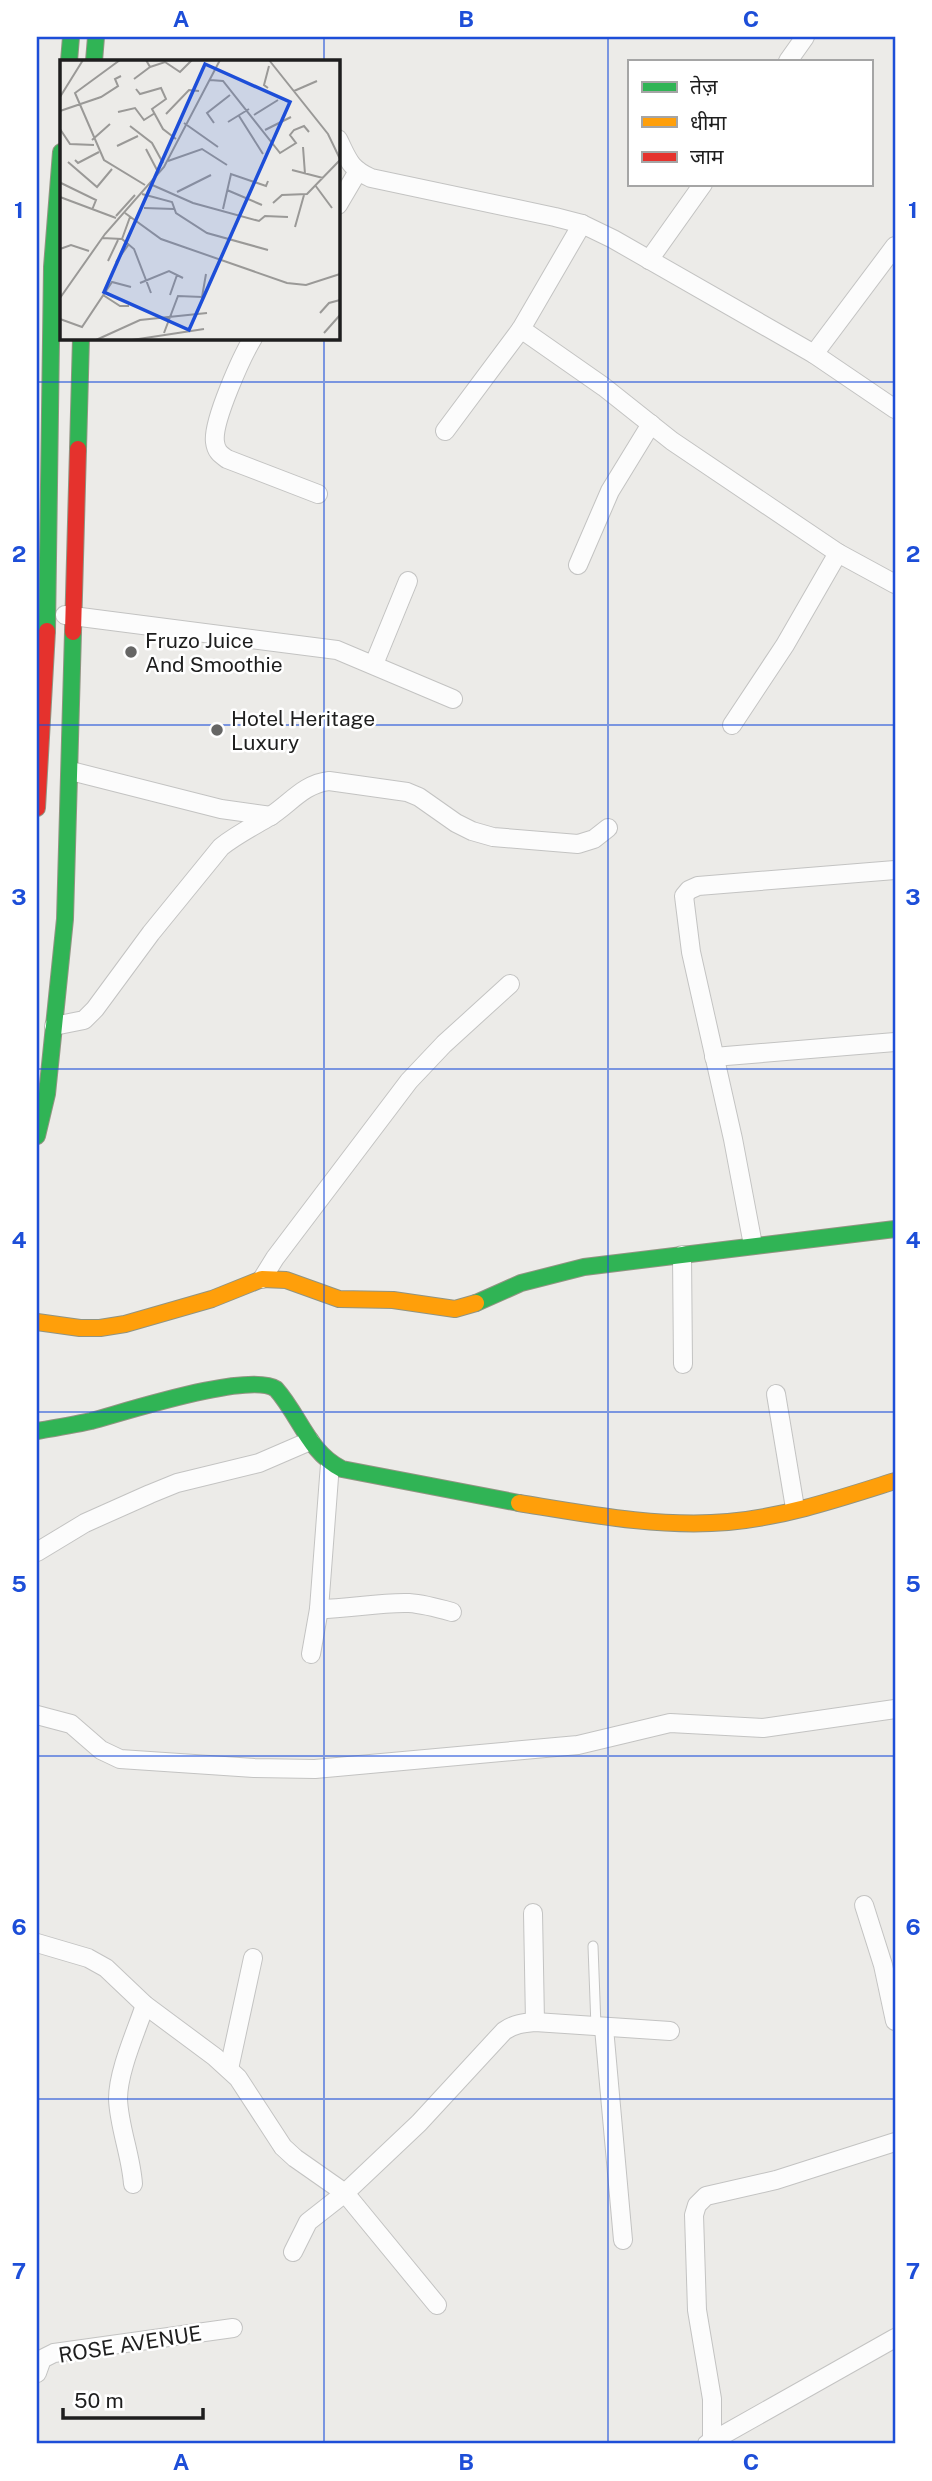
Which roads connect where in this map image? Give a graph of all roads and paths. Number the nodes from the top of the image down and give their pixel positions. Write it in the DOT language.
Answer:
graph roads {
  1 [pos="71,37"];
  2 [pos="96,37"];
  3 [pos="805,37"];
  4 [pos="69,60"];
  5 [pos="94,60"];
  6 [pos="789,60"];
  7 [pos="340,143"];
  8 [pos="60,159"];
  9 [pos="358,172"];
  10 [pos="702,186"];
  11 [pos="340,202"];
  12 [pos="582,224"];
  13 [pos="895,246"];
  14 [pos="649,260"];
  15 [pos="44,267"];
  16 [pos="521,329"];
  17 [pos="81,340"];
  18 [pos="252,340"];
  19 [pos="814,354"];
  20 [pos="895,409"];
  21 [pos="650,424"];
  22 [pos="445,431"];
  23 [pos="318,494"];
  24 [pos="838,552"];
  25 [pos="578,565"];
  26 [pos="408,581"];
  27 [pos="895,584"];
  28 [pos="48,613"];
  29 [pos="74,615"];
  30 [pos="374,664"];
  31 [pos="453,699"];
  32 [pos="732,725"];
  33 [pos="71,771"];
  34 [pos="37,792"];
  35 [pos="37,808"];
  36 [pos="271,816"];
  37 [pos="608,828"];
  38 [pos="895,870"];
  39 [pos="510,984"];
  40 [pos="54,1026"];
  41 [pos="895,1042"];
  42 [pos="713,1057"];
  43 [pos="37,1136"];
  44 [pos="895,1229"];
  45 [pos="753,1245"];
  46 [pos="682,1255"];
  47 [pos="262,1279"];
  48 [pos="37,1322"];
  49 [pos="683,1364"];
  50 [pos="776,1394"];
  51 [pos="37,1431"];
  52 [pos="310,1441"];
  53 [pos="330,1464"];
  54 [pos="895,1481"];
  55 [pos="795,1508"];
  56 [pos="37,1552"];
  57 [pos="319,1609"];
  58 [pos="452,1612"];
  59 [pos="311,1654"];
  60 [pos="895,1709"];
  61 [pos="37,1715"];
  62 [pos="864,1905"];
  63 [pos="533,1913"];
  64 [pos="593,1946"];
  65 [pos="38,1949"];
  66 [pos="253,1958"];
  67 [pos="145,2005"];
  68 [pos="895,2021"];
  69 [pos="535,2022"];
  70 [pos="600,2027"];
  71 [pos="670,2031"];
  72 [pos="229,2069"];
  73 [pos="895,2142"];
  74 [pos="133,2184"];
  75 [pos="345,2193"];
  76 [pos="623,2240"];
  77 [pos="293,2252"];
  78 [pos="437,2305"];
  79 [pos="233,2328"];
  80 [pos="895,2338"];
  81 [pos="37,2373"];
  82 [pos="711,2443"];
  1 -- 4 [label="street"];
  2 -- 5 [label="street"];
  3 -- 6 [label="street"];
  7 -- 9 [label="street"];
  8 -- 15 [label="street"];
  9 -- 11 [label="street"];
  9 -- 12 [label="street"];
  10 -- 14 [label="street"];
  12 -- 14 [label="street"];
  12 -- 16 [label="street"];
  13 -- 19 [label="street"];
  14 -- 19 [label="street"];
  15 -- 28 [label="street"];
  16 -- 21 [label="street"];
  16 -- 22 [label="street"];
  17 -- 29 [label="street"];
  18 -- 23 [label="street"];
  19 -- 20 [label="street"];
  21 -- 24 [label="street"];
  21 -- 25 [label="street"];
  24 -- 27 [label="street"];
  24 -- 32 [label="street"];
  26 -- 30 [label="street"];
  28 -- 29 [label="street"];
  28 -- 34 [label="street"];
  29 -- 30 [label="street"];
  29 -- 33 [label="street"];
  30 -- 31 [label="street"];
  33 -- 36 [label="street"];
  33 -- 40 [label="street"];
  34 -- 35 [label="street"];
  36 -- 37 [label="street"];
  36 -- 40 [label="street"];
  38 -- 42 [label="street"];
  39 -- 47 [label="street"];
  40 -- 43 [label="street"];
  41 -- 42 [label="street"];
  42 -- 45 [label="street"];
  44 -- 45 [label="street"];
  45 -- 46 [label="street"];
  46 -- 47 [label="street"];
  46 -- 49 [label="street"];
  47 -- 48 [label="street"];
  50 -- 55 [label="street"];
  51 -- 52 [label="street"];
  52 -- 53 [label="street"];
  52 -- 56 [label="street"];
  53 -- 55 [label="street"];
  53 -- 57 [label="street"];
  54 -- 55 [label="street"];
  57 -- 58 [label="street"];
  57 -- 59 [label="street"];
  60 -- 61 [label="street"];
  62 -- 68 [label="street"];
  63 -- 69 [label="street"];
  64 -- 70 [label="lane"];
  65 -- 67 [label="street"];
  66 -- 72 [label="street"];
  67 -- 72 [label="street"];
  67 -- 74 [label="street"];
  69 -- 70 [label="street"];
  69 -- 75 [label="street"];
  70 -- 71 [label="street"];
  70 -- 76 [label="street"];
  72 -- 75 [label="street"];
  73 -- 82 [label="street"];
  75 -- 77 [label="street"];
  75 -- 78 [label="street"];
  79 -- 81 [label="street, ROSE AVENUE"];
  80 -- 82 [label="street"];
}
